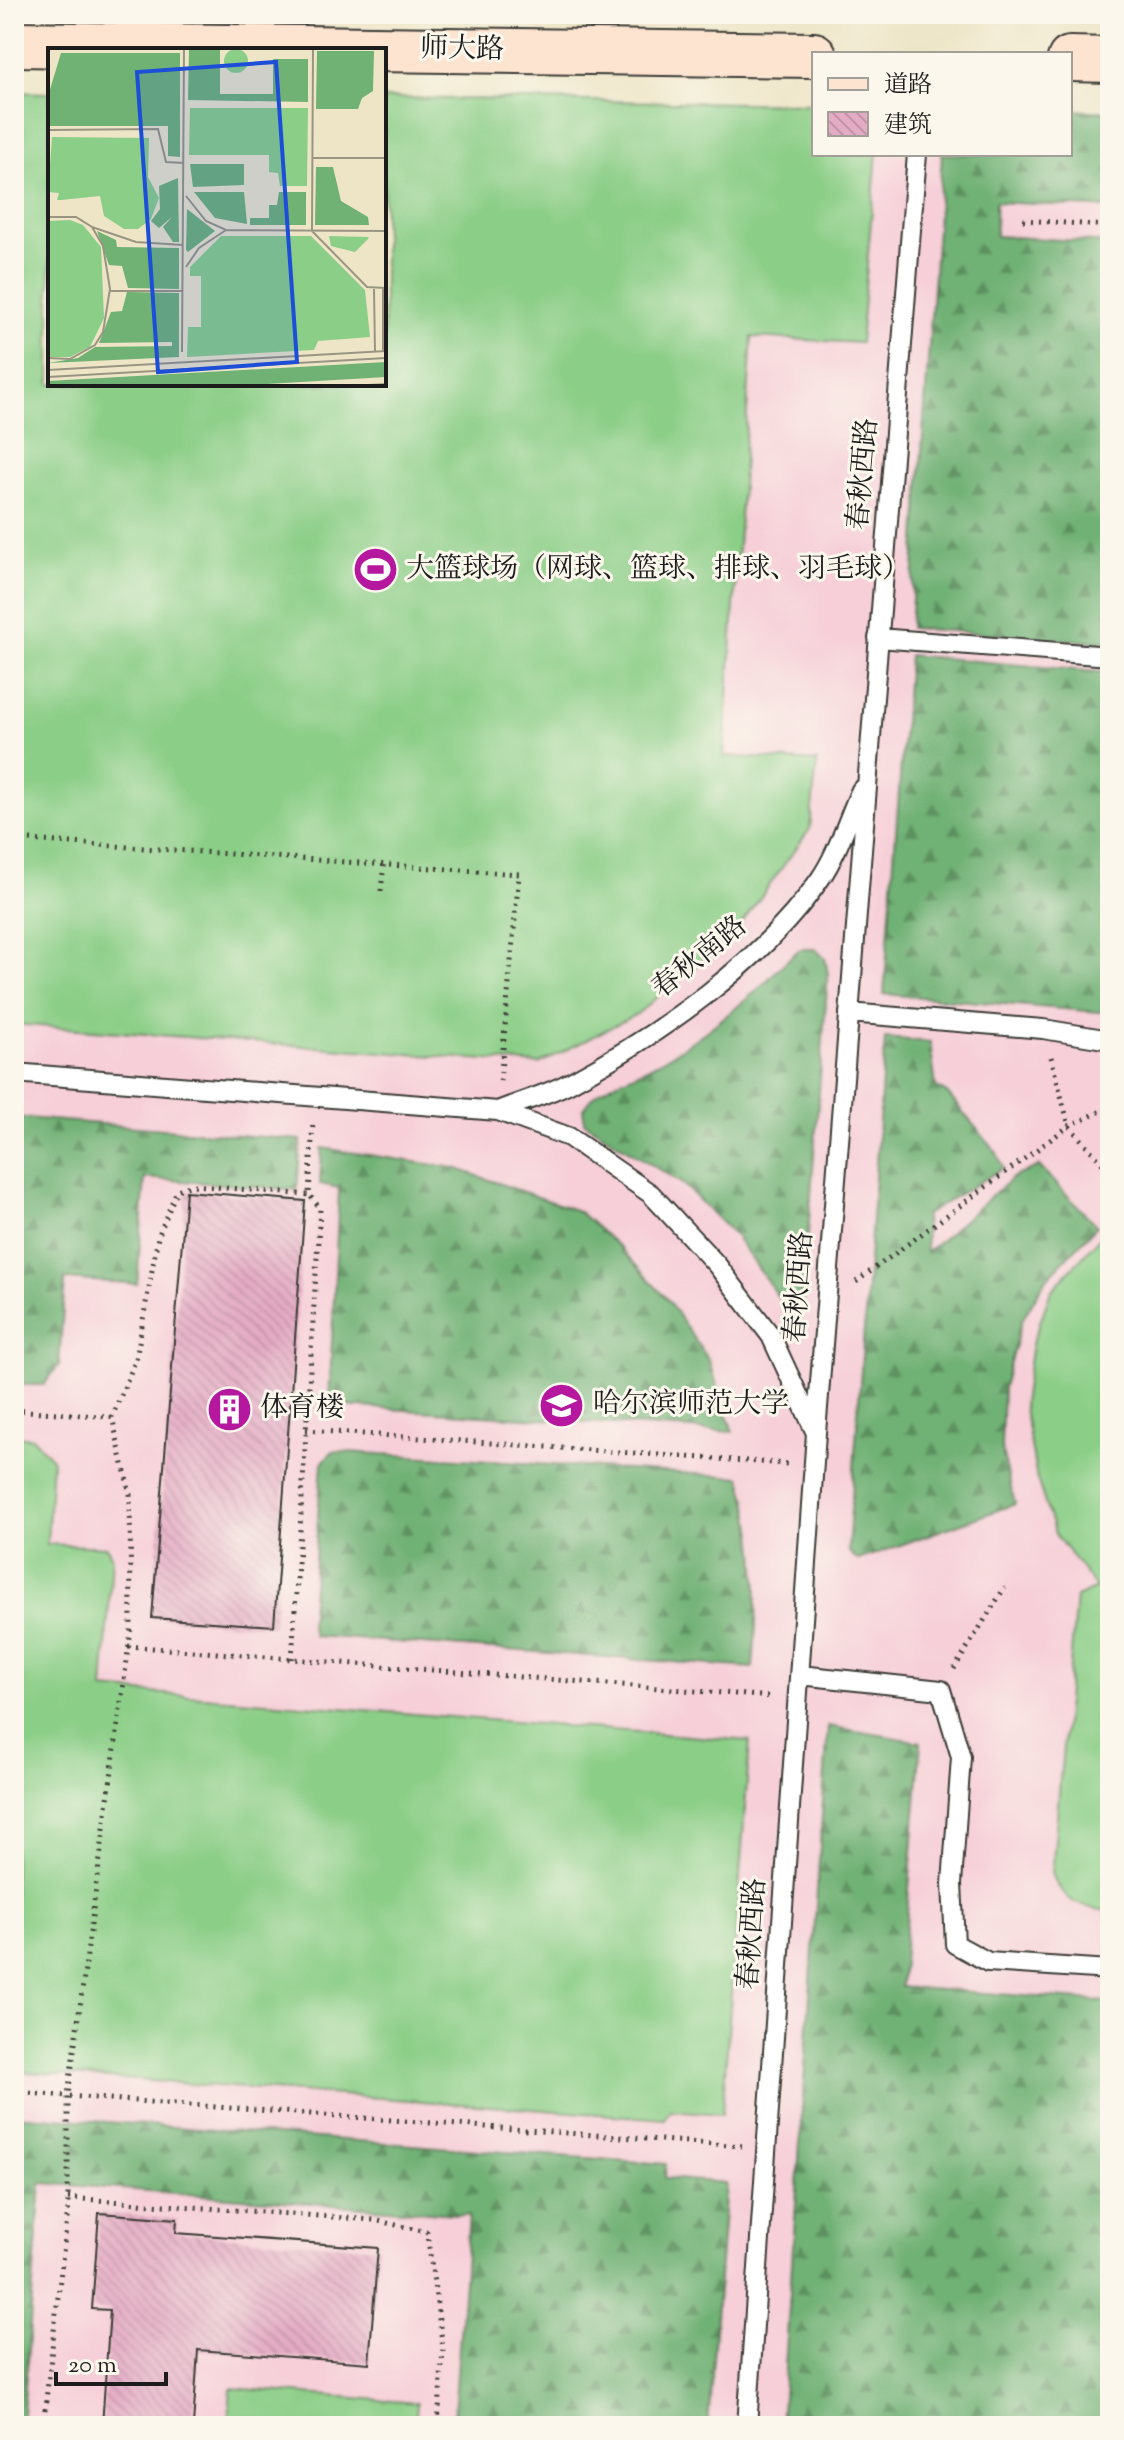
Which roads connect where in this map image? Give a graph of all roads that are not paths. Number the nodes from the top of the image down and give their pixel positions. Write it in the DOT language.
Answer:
graph roads {
  1 [pos="14,44"];
  2 [pos="305,48"];
  3 [pos="386,49"];
  4 [pos="812,55"];
  5 [pos="1072,59"];
  6 [pos="1110,60"];
  7 [pos="917,156"];
  8 [pos="878,638"];
  9 [pos="1110,656"];
  10 [pos="867,776"];
  11 [pos="849,1013"];
  12 [pos="1110,1040"];
  13 [pos="14,1073"];
  14 [pos="498,1111"];
  15 [pos="816,1433"];
  16 [pos="800,1675"];
  17 [pos="1110,1970"];
  18 [pos="747,2426"];
  1 -- 2 [label="street, 师大路"];
  3 -- 4 [label="street, 师大路"];
  5 -- 6 [label="street"];
  7 -- 8 [label="lane, 春秋西路"];
  8 -- 9 [label="lane"];
  8 -- 10 [label="lane, 春秋西路"];
  10 -- 11 [label="lane, 春秋西路"];
  10 -- 14 [label="lane, 春秋南路"];
  11 -- 12 [label="lane"];
  11 -- 15 [label="lane, 春秋西路"];
  13 -- 14 [label="lane, 春秋南路"];
  14 -- 15 [label="lane, 春秋南路"];
  15 -- 16 [label="lane, 春秋西路"];
  16 -- 17 [label="lane"];
  16 -- 18 [label="lane, 春秋西路"];
}
